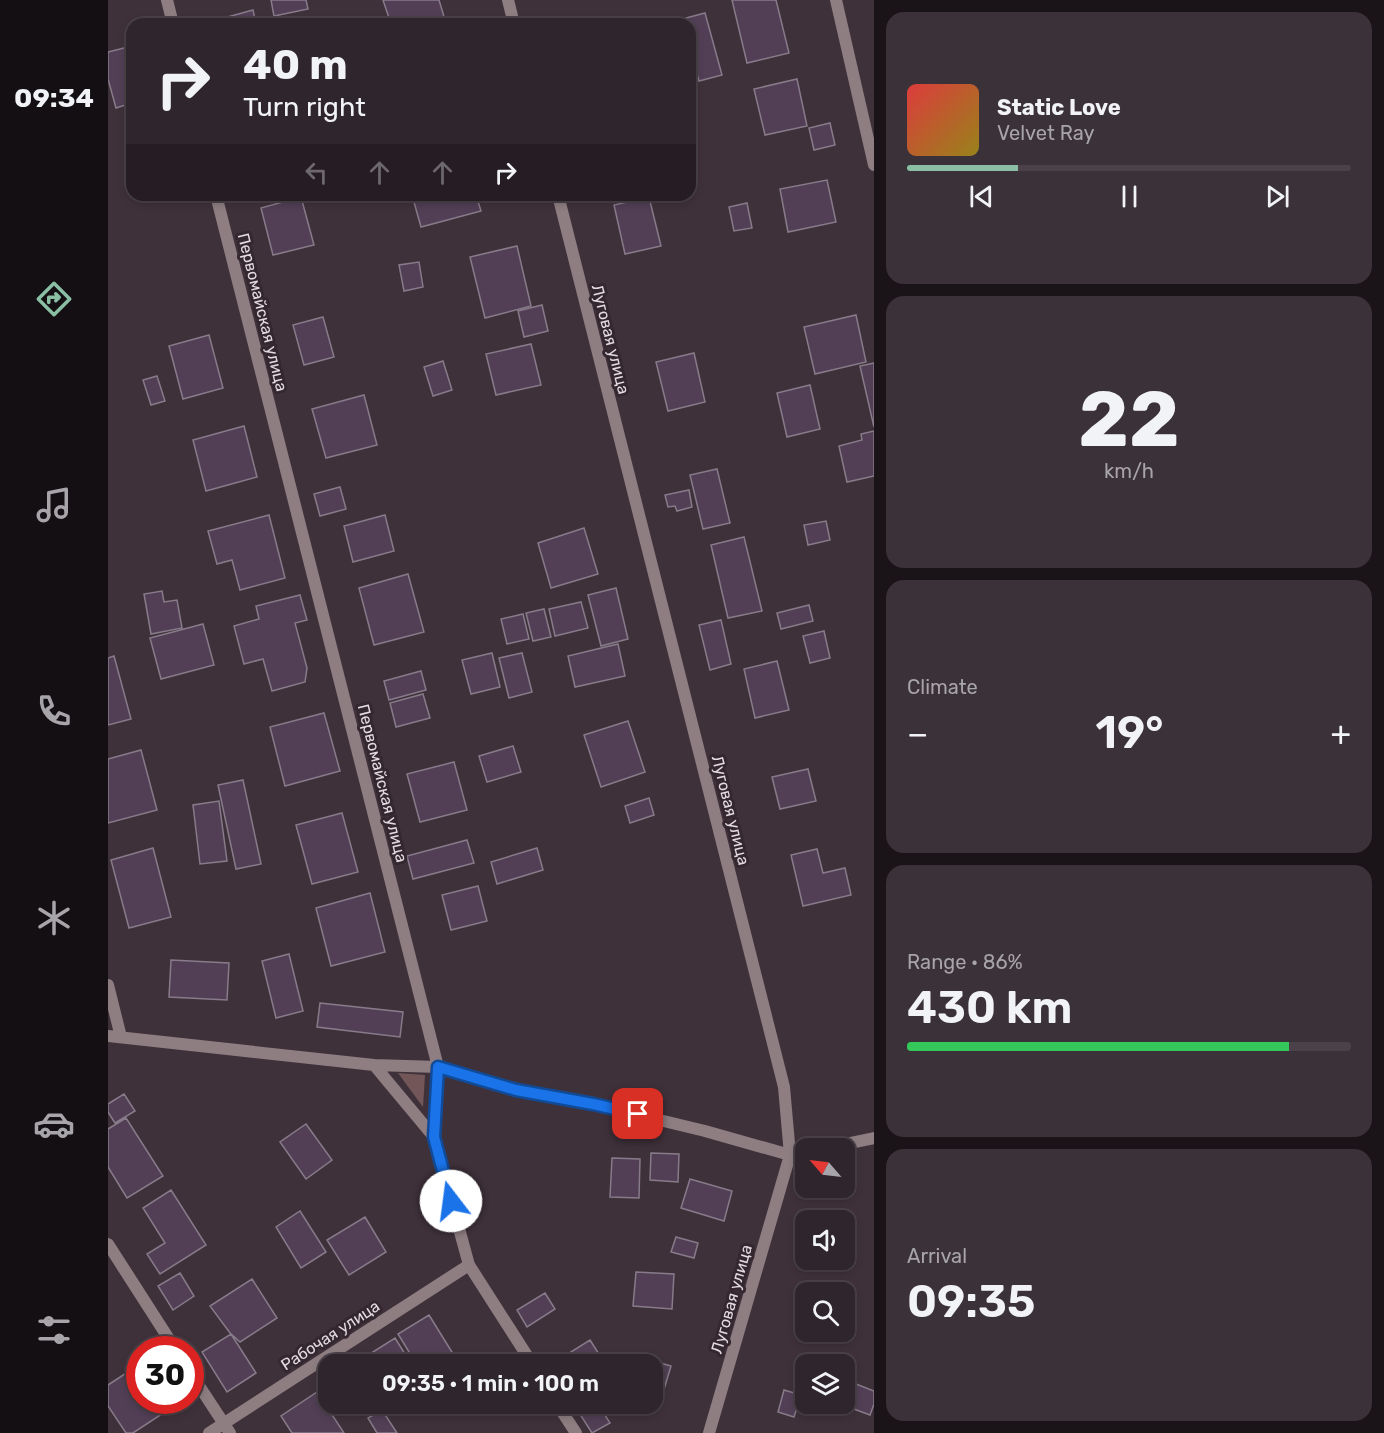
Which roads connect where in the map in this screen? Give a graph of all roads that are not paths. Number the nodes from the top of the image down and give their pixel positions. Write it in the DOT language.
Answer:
graph roads {
  1 [pos="167,0"];
  2 [pos="508,0"];
  3 [pos="836,0"];
  4 [pos="172,18"];
  5 [pos="512,18"];
  6 [pos="874,165"];
  7 [pos="218,201"];
  8 [pos="560,201"];
  9 [pos="108,985"];
  10 [pos="108,1036"];
  11 [pos="122,1037"];
  12 [pos="374,1065"];
  13 [pos="438,1067"];
  14 [pos="434,1137"];
  15 [pos="874,1138"];
  16 [pos="855,1142"];
  17 [pos="795,1154"];
  18 [pos="790,1155"];
  19 [pos="108,1244"];
  20 [pos="469,1265"];
  21 [pos="167,1336"];
  22 [pos="526,1354"];
  23 [pos="204,1393"];
  24 [pos="564,1414"];
  25 [pos="227,1428"];
  26 [pos="209,1433"];
  27 [pos="576,1433"];
  28 [pos="709,1433"];
  1 -- 4 [label="street"];
  2 -- 5 [label="street"];
  3 -- 6 [label="street"];
  7 -- 13 [label="street, Первомайская улица"];
  8 -- 18 [label="street, Луговая улица"];
  9 -- 11 [label="street"];
  10 -- 11 [label="street"];
  11 -- 12 [label="street"];
  12 -- 13 [label="street"];
  12 -- 14 [label="street"];
  13 -- 14 [label="street, Первомайская улица"];
  13 -- 18 [label="street"];
  14 -- 20 [label="street, Первомайская улица"];
  15 -- 16 [label="street"];
  17 -- 18 [label="street"];
  18 -- 28 [label="street, Луговая улица"];
  19 -- 21 [label="street"];
  20 -- 22 [label="street, Первомайская улица"];
  20 -- 25 [label="street, Рабочая улица"];
  23 -- 25 [label="street"];
  24 -- 27 [label="street"];
  25 -- 26 [label="street, Рабочая улица"];
}
